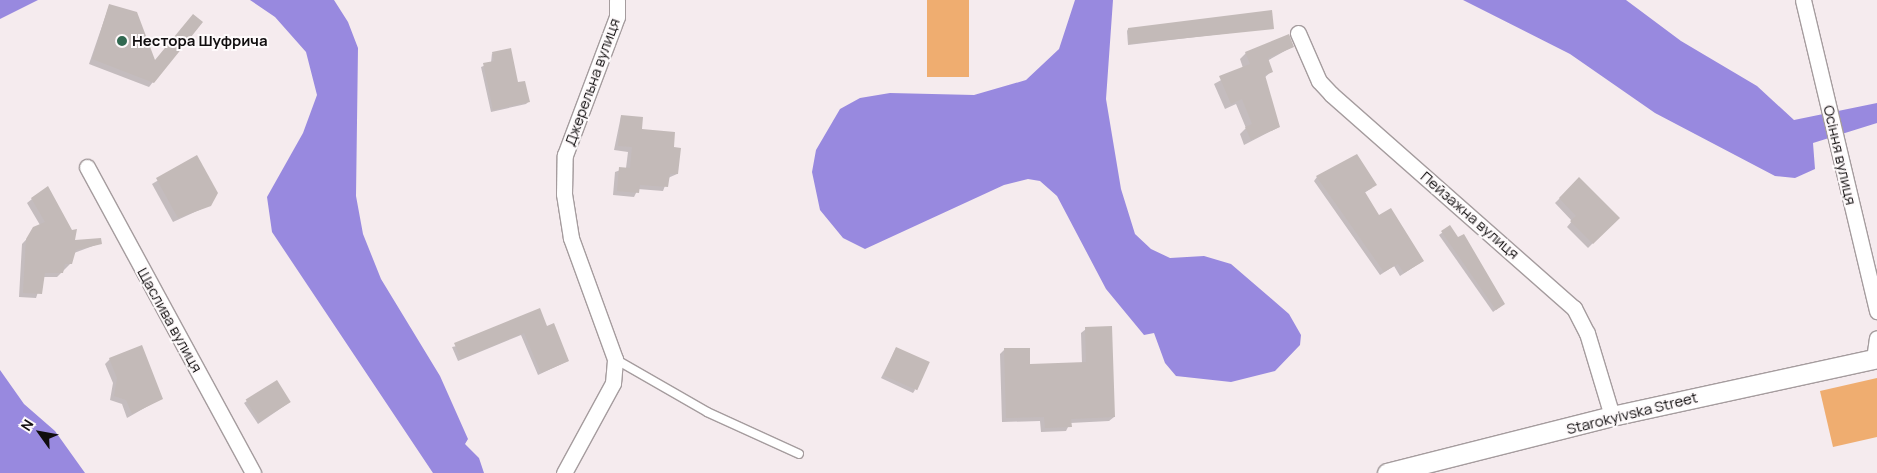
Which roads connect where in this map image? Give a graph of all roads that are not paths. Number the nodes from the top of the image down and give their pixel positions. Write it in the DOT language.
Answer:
graph roads {
  1 [pos="617,0"];
  2 [pos="1803,0"];
  3 [pos="1298,33"];
  4 [pos="87,167"];
  5 [pos="1877,310"];
  6 [pos="1877,338"];
  7 [pos="1876,358"];
  8 [pos="615,359"];
  9 [pos="1612,416"];
  10 [pos="799,454"];
  11 [pos="253,473"];
  12 [pos="564,473"];
  13 [pos="1391,473"];
  1 -- 8 [label="street, Джерельна вулиця"];
  2 -- 5 [label="street, Осіння вулиця"];
  3 -- 9 [label="street, Пейзажна вулиця"];
  4 -- 11 [label="street, Щаслива вулиця"];
  6 -- 7 [label="street"];
  7 -- 9 [label="street, Starokyivska Street"];
  8 -- 10 [label="lane"];
  8 -- 12 [label="street, Джерельна вулиця"];
  9 -- 13 [label="street, Starokyivska Street"];
}
